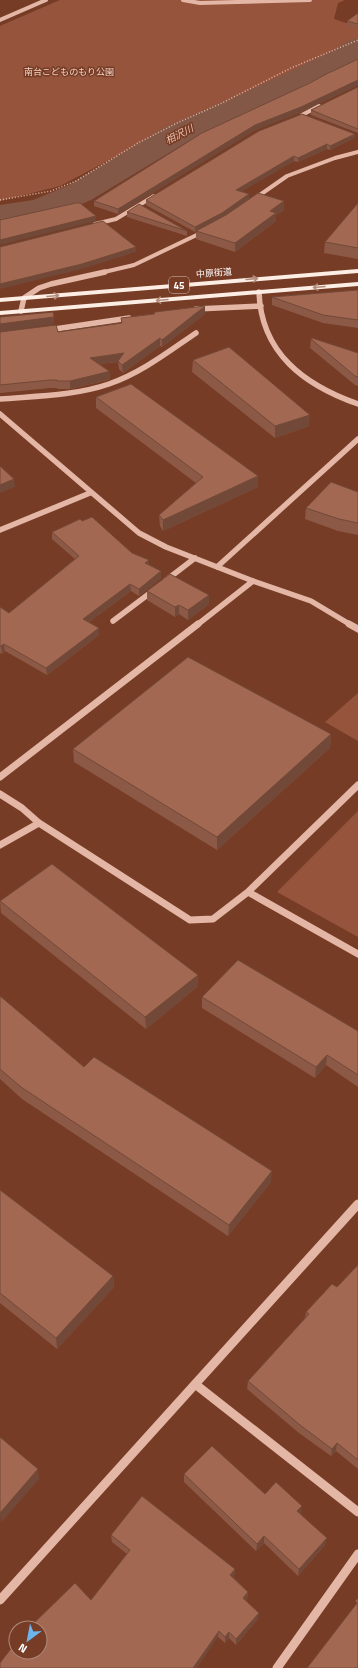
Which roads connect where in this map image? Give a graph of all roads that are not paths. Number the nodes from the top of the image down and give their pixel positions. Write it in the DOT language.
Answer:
graph roads {
  1 [pos="44,0"];
  2 [pos="183,0"];
  3 [pos="310,0"];
  4 [pos="0,20"];
  5 [pos="323,104"];
  6 [pos="302,115"];
  7 [pos="309,117"];
  8 [pos="294,118"];
  9 [pos="358,152"];
  10 [pos="159,193"];
  11 [pos="249,203"];
  12 [pos="140,205"];
  13 [pos="147,209"];
  14 [pos="93,224"];
  15 [pos="212,227"];
  16 [pos="188,232"];
  17 [pos="195,236"];
  18 [pos="358,271"];
  19 [pos="358,284"];
  20 [pos="259,292"];
  21 [pos="24,298"];
  22 [pos="0,300"];
  23 [pos="261,306"];
  24 [pos="192,310"];
  25 [pos="21,311"];
  26 [pos="0,313"];
  27 [pos="134,318"];
  28 [pos="45,331"];
  29 [pos="196,333"];
  30 [pos="0,399"];
  31 [pos="358,404"];
  32 [pos="0,414"];
  33 [pos="358,438"];
  34 [pos="90,492"];
  35 [pos="0,530"];
  36 [pos="195,558"];
  37 [pos="217,567"];
  38 [pos="253,581"];
  39 [pos="114,621"];
  40 [pos="358,629"];
  41 [pos="0,777"];
  42 [pos="358,785"];
  43 [pos="0,794"];
  44 [pos="39,823"];
  45 [pos="0,845"];
  46 [pos="248,892"];
  47 [pos="358,954"];
  48 [pos="358,1204"];
  49 [pos="195,1384"];
  50 [pos="358,1512"];
  51 [pos="358,1554"];
  52 [pos="0,1600"];
  53 [pos="277,1668"];
  1 -- 4 [label="street"];
  2 -- 3 [label="street"];
  5 -- 6 [label="street"];
  6 -- 7 [label="street"];
  6 -- 8 [label="street"];
  9 -- 11 [label="street"];
  10 -- 12 [label="street"];
  12 -- 13 [label="street"];
  12 -- 14 [label="street"];
  15 -- 17 [label="street"];
  16 -- 17 [label="street"];
  17 -- 21 [label="street"];
  21 -- 18 [label="main road, 中原街道 / 45, one-way"];
  19 -- 20 [label="main road, 45, one-way"];
  20 -- 23 [label="street"];
  20 -- 25 [label="main road, 45, one-way"];
  21 -- 22 [label="main road, 中原街道 / 45"];
  21 -- 25 [label="street"];
  23 -- 24 [label="street"];
  23 -- 31 [label="street"];
  25 -- 26 [label="main road, 45"];
  27 -- 28 [label="street"];
  29 -- 30 [label="street"];
  32 -- 34 [label="street"];
  33 -- 37 [label="street"];
  34 -- 35 [label="street"];
  34 -- 36 [label="street"];
  36 -- 37 [label="street"];
  36 -- 39 [label="street"];
  37 -- 38 [label="street"];
  38 -- 40 [label="street"];
  38 -- 41 [label="street"];
  42 -- 46 [label="street"];
  43 -- 44 [label="street"];
  44 -- 45 [label="street"];
  44 -- 46 [label="street"];
  46 -- 47 [label="street"];
  48 -- 49 [label="street"];
  49 -- 50 [label="street"];
  49 -- 52 [label="street"];
  51 -- 53 [label="street"];
}
